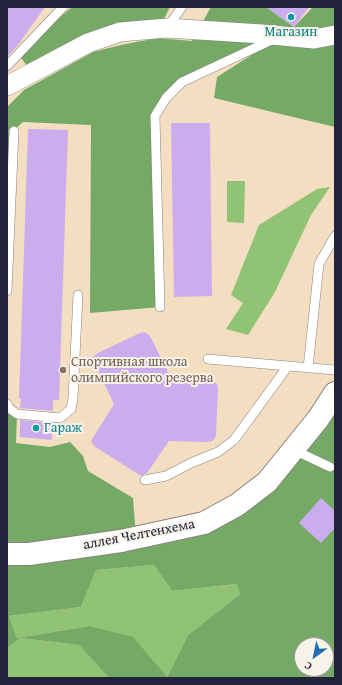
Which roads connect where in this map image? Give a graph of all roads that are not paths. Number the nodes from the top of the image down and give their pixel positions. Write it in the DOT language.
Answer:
graph roads {
  1 [pos="62,7"];
  2 [pos="182,7"];
  3 [pos="167,28"];
  4 [pos="335,35"];
  5 [pos="281,36"];
  6 [pos="7,66"];
  7 [pos="7,86"];
  8 [pos="14,130"];
  9 [pos="335,236"];
  10 [pos="7,291"];
  11 [pos="78,295"];
  12 [pos="160,307"];
  13 [pos="208,360"];
  14 [pos="288,366"];
  15 [pos="308,368"];
  16 [pos="335,370"];
  17 [pos="335,393"];
  18 [pos="7,404"];
  19 [pos="293,450"];
  20 [pos="330,467"];
  21 [pos="145,480"];
  22 [pos="7,554"];
  1 -- 6 [label="lane"];
  2 -- 3 [label="lane"];
  3 -- 5 [label="street"];
  3 -- 7 [label="street"];
  4 -- 5 [label="street"];
  5 -- 12 [label="lane"];
  8 -- 10 [label="lane"];
  9 -- 15 [label="lane"];
  11 -- 18 [label="lane"];
  13 -- 14 [label="lane"];
  14 -- 15 [label="lane"];
  14 -- 21 [label="lane"];
  15 -- 16 [label="lane"];
  17 -- 19 [label="main road, аллея Челтенхема"];
  19 -- 20 [label="lane"];
  19 -- 22 [label="main road, аллея Челтенхема"];
}
